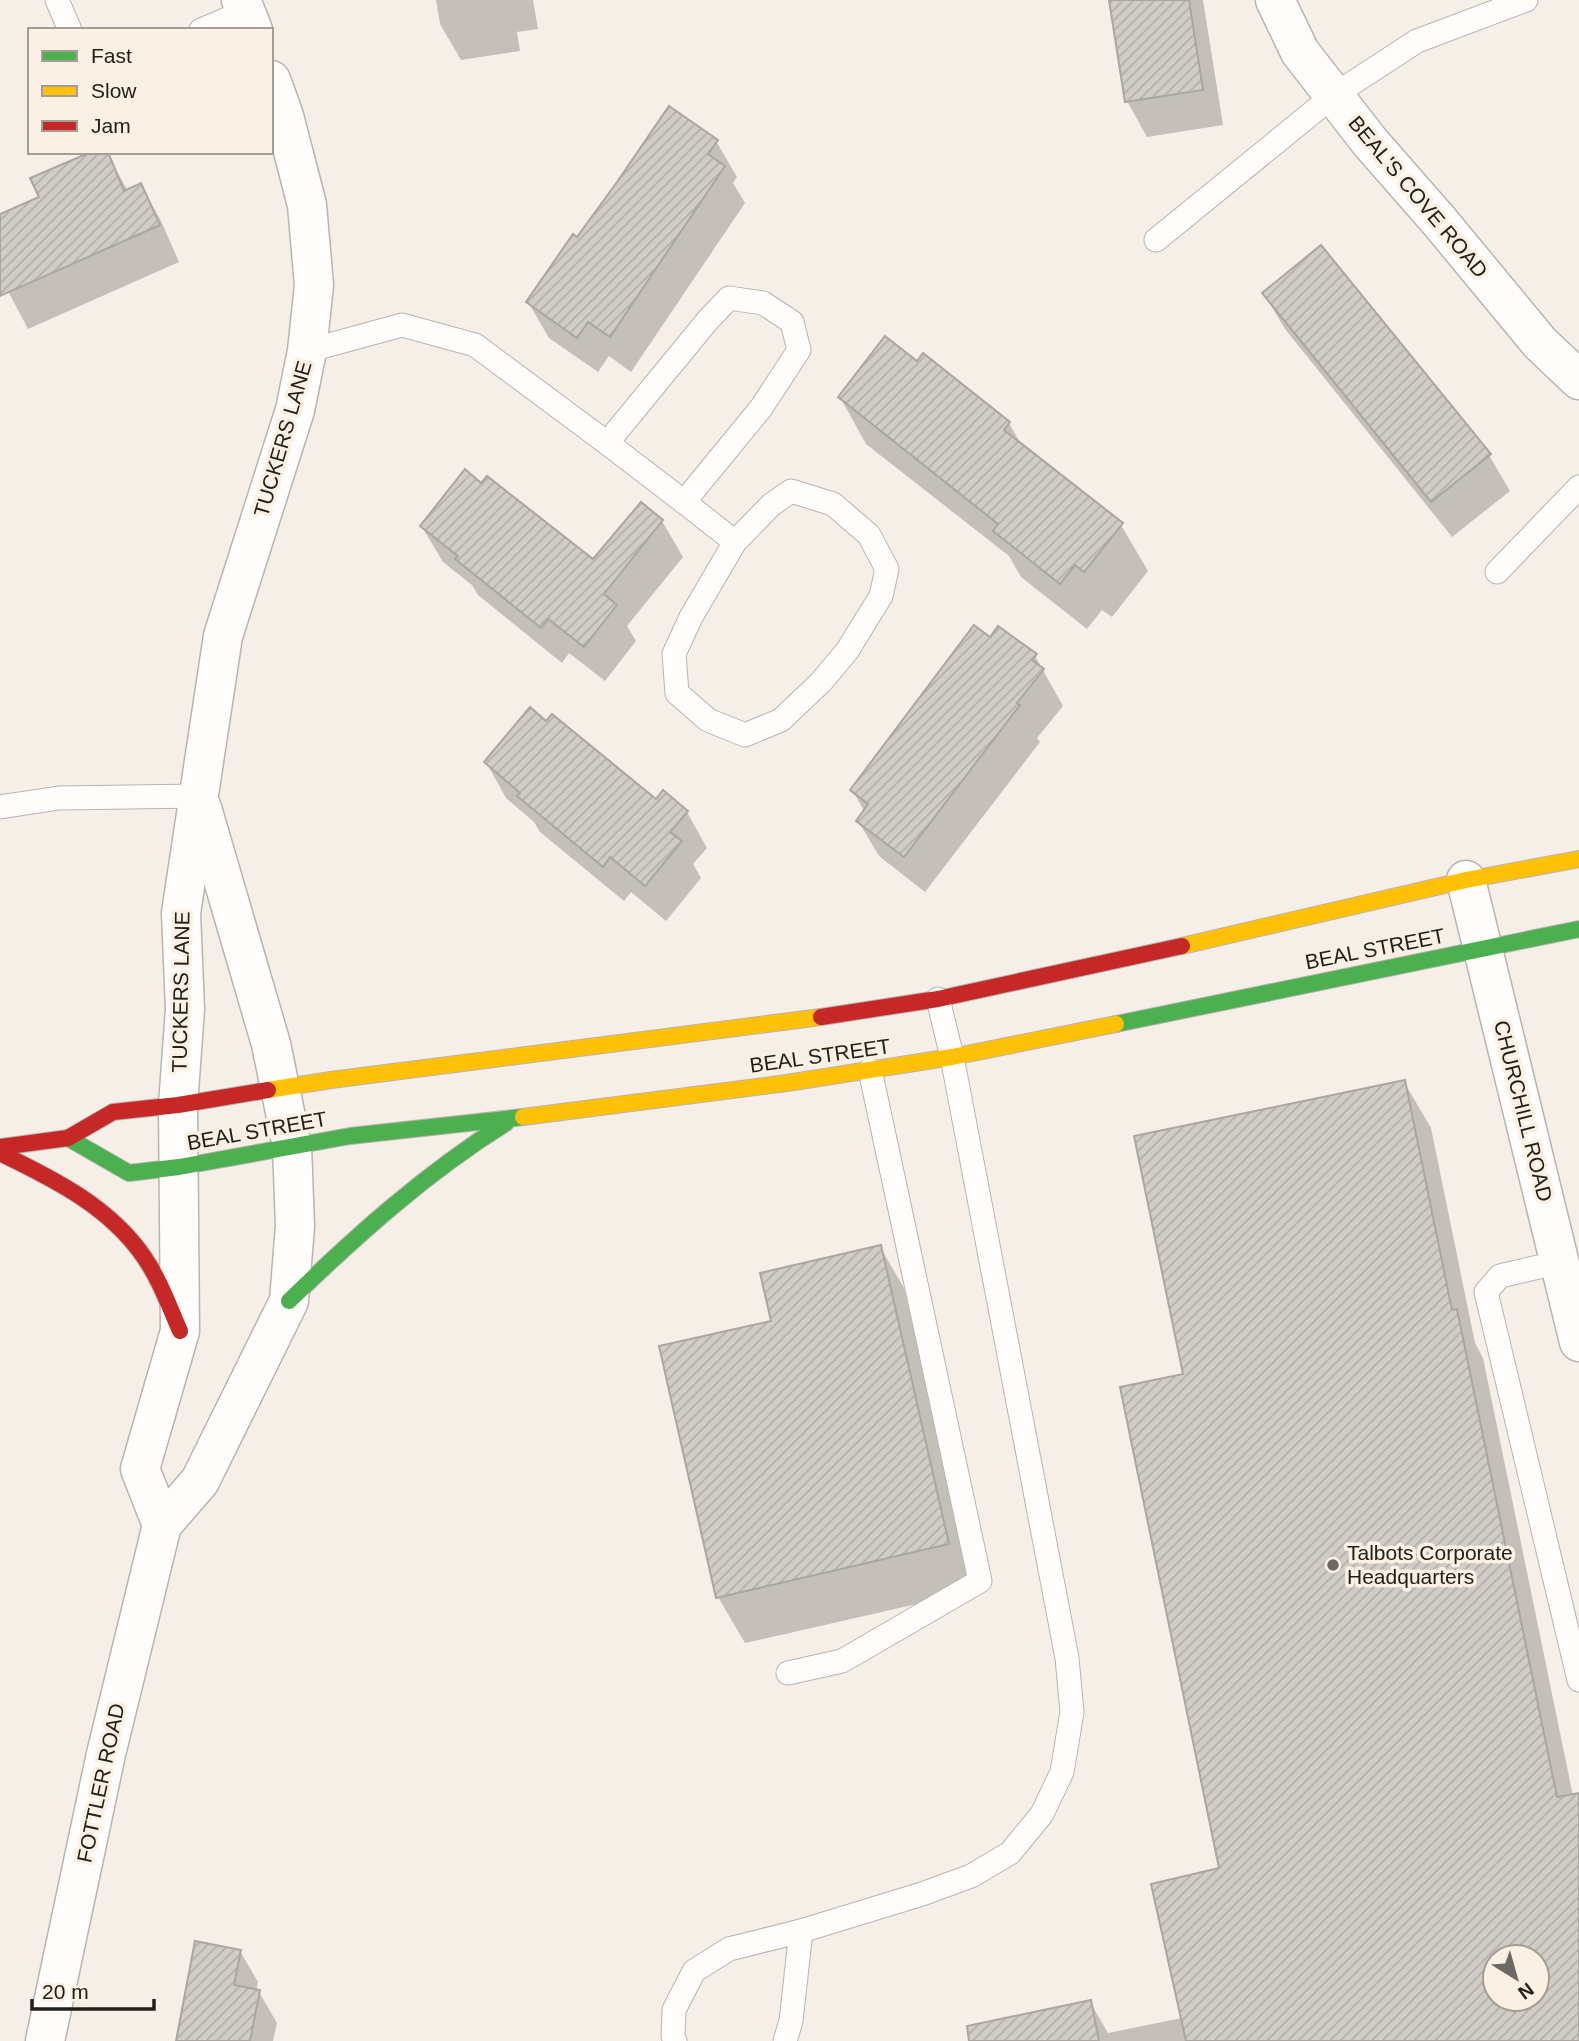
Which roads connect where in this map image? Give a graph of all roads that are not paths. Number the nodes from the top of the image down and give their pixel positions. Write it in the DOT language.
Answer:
graph roads {
  1 [pos="57,0"];
  2 [pos="1275,0"];
  3 [pos="1526,0"];
  4 [pos="247,13"];
  5 [pos="69,28"];
  6 [pos="206,28"];
  7 [pos="273,86"];
  8 [pos="1334,95"];
  9 [pos="1156,240"];
  10 [pos="307,351"];
  11 [pos="1579,380"];
  12 [pos="607,443"];
  13 [pos="1579,487"];
  14 [pos="684,502"];
  15 [pos="735,542"];
  16 [pos="1497,572"];
  17 [pos="199,796"];
  18 [pos="0,807"];
  19 [pos="1579,859"];
  20 [pos="1466,880"];
  21 [pos="1579,929"];
  22 [pos="1484,948"];
  23 [pos="939,999"];
  24 [pos="952,1057"];
  25 [pos="870,1070"];
  26 [pos="281,1087"];
  27 [pos="178,1105"];
  28 [pos="513,1118"];
  29 [pos="68,1138"];
  30 [pos="292,1146"];
  31 [pos="0,1147"];
  32 [pos="0,1153"];
  33 [pos="179,1167"];
  34 [pos="1560,1262"];
  35 [pos="289,1301"];
  36 [pos="180,1331"];
  37 [pos="1579,1342"];
  38 [pos="162,1525"];
  39 [pos="788,1673"];
  40 [pos="1579,1680"];
  41 [pos="801,1931"];
  42 [pos="45,2041"];
  43 [pos="675,2041"];
  44 [pos="785,2041"];
  1 -- 5 [label="lane"];
  2 -- 8 [label="street, BEAL'S COVE ROAD"];
  3 -- 8 [label="lane"];
  4 -- 6 [label="lane"];
  7 -- 10 [label="street, TUCKERS LANE"];
  8 -- 9 [label="lane"];
  8 -- 11 [label="street, BEAL'S COVE ROAD"];
  10 -- 12 [label="lane"];
  10 -- 17 [label="street, TUCKERS LANE"];
  12 -- 14 [label="lane"];
  12 -- 14 [label="lane"];
  13 -- 16 [label="lane"];
  14 -- 15 [label="lane"];
  15 -- 15 [label="lane"];
  17 -- 18 [label="lane"];
  17 -- 26 [label="street, TUCKERS LANE"];
  17 -- 27 [label="street, TUCKERS LANE"];
  19 -- 20 [label="street, BEAL STREET"];
  20 -- 22 [label="street, CHURCHILL ROAD"];
  20 -- 23 [label="street, BEAL STREET"];
  21 -- 22 [label="street, BEAL STREET"];
  22 -- 24 [label="street, BEAL STREET"];
  22 -- 34 [label="street, CHURCHILL ROAD"];
  23 -- 24 [label="lane"];
  23 -- 26 [label="street, BEAL STREET"];
  24 -- 25 [label="street, BEAL STREET"];
  24 -- 41 [label="lane"];
  25 -- 28 [label="street, BEAL STREET"];
  25 -- 39 [label="lane"];
  26 -- 27 [label="street, BEAL STREET"];
  26 -- 30 [label="street, FOTTLER ROAD"];
  27 -- 29 [label="street, BEAL STREET"];
  27 -- 33 [label="street"];
  28 -- 30 [label="street, BEAL STREET"];
  28 -- 35 [label="street"];
  29 -- 31 [label="street, BEAL STREET"];
  29 -- 33 [label="street, BEAL STREET"];
  30 -- 33 [label="street, BEAL STREET"];
  30 -- 35 [label="street, FOTTLER ROAD"];
  32 -- 36 [label="street"];
  33 -- 36 [label="street"];
  34 -- 37 [label="street, CHURCHILL ROAD"];
  34 -- 40 [label="lane"];
  35 -- 38 [label="street, FOTTLER ROAD"];
  36 -- 38 [label="street"];
  38 -- 42 [label="street, FOTTLER ROAD"];
  41 -- 43 [label="lane"];
  41 -- 44 [label="lane"];
}
